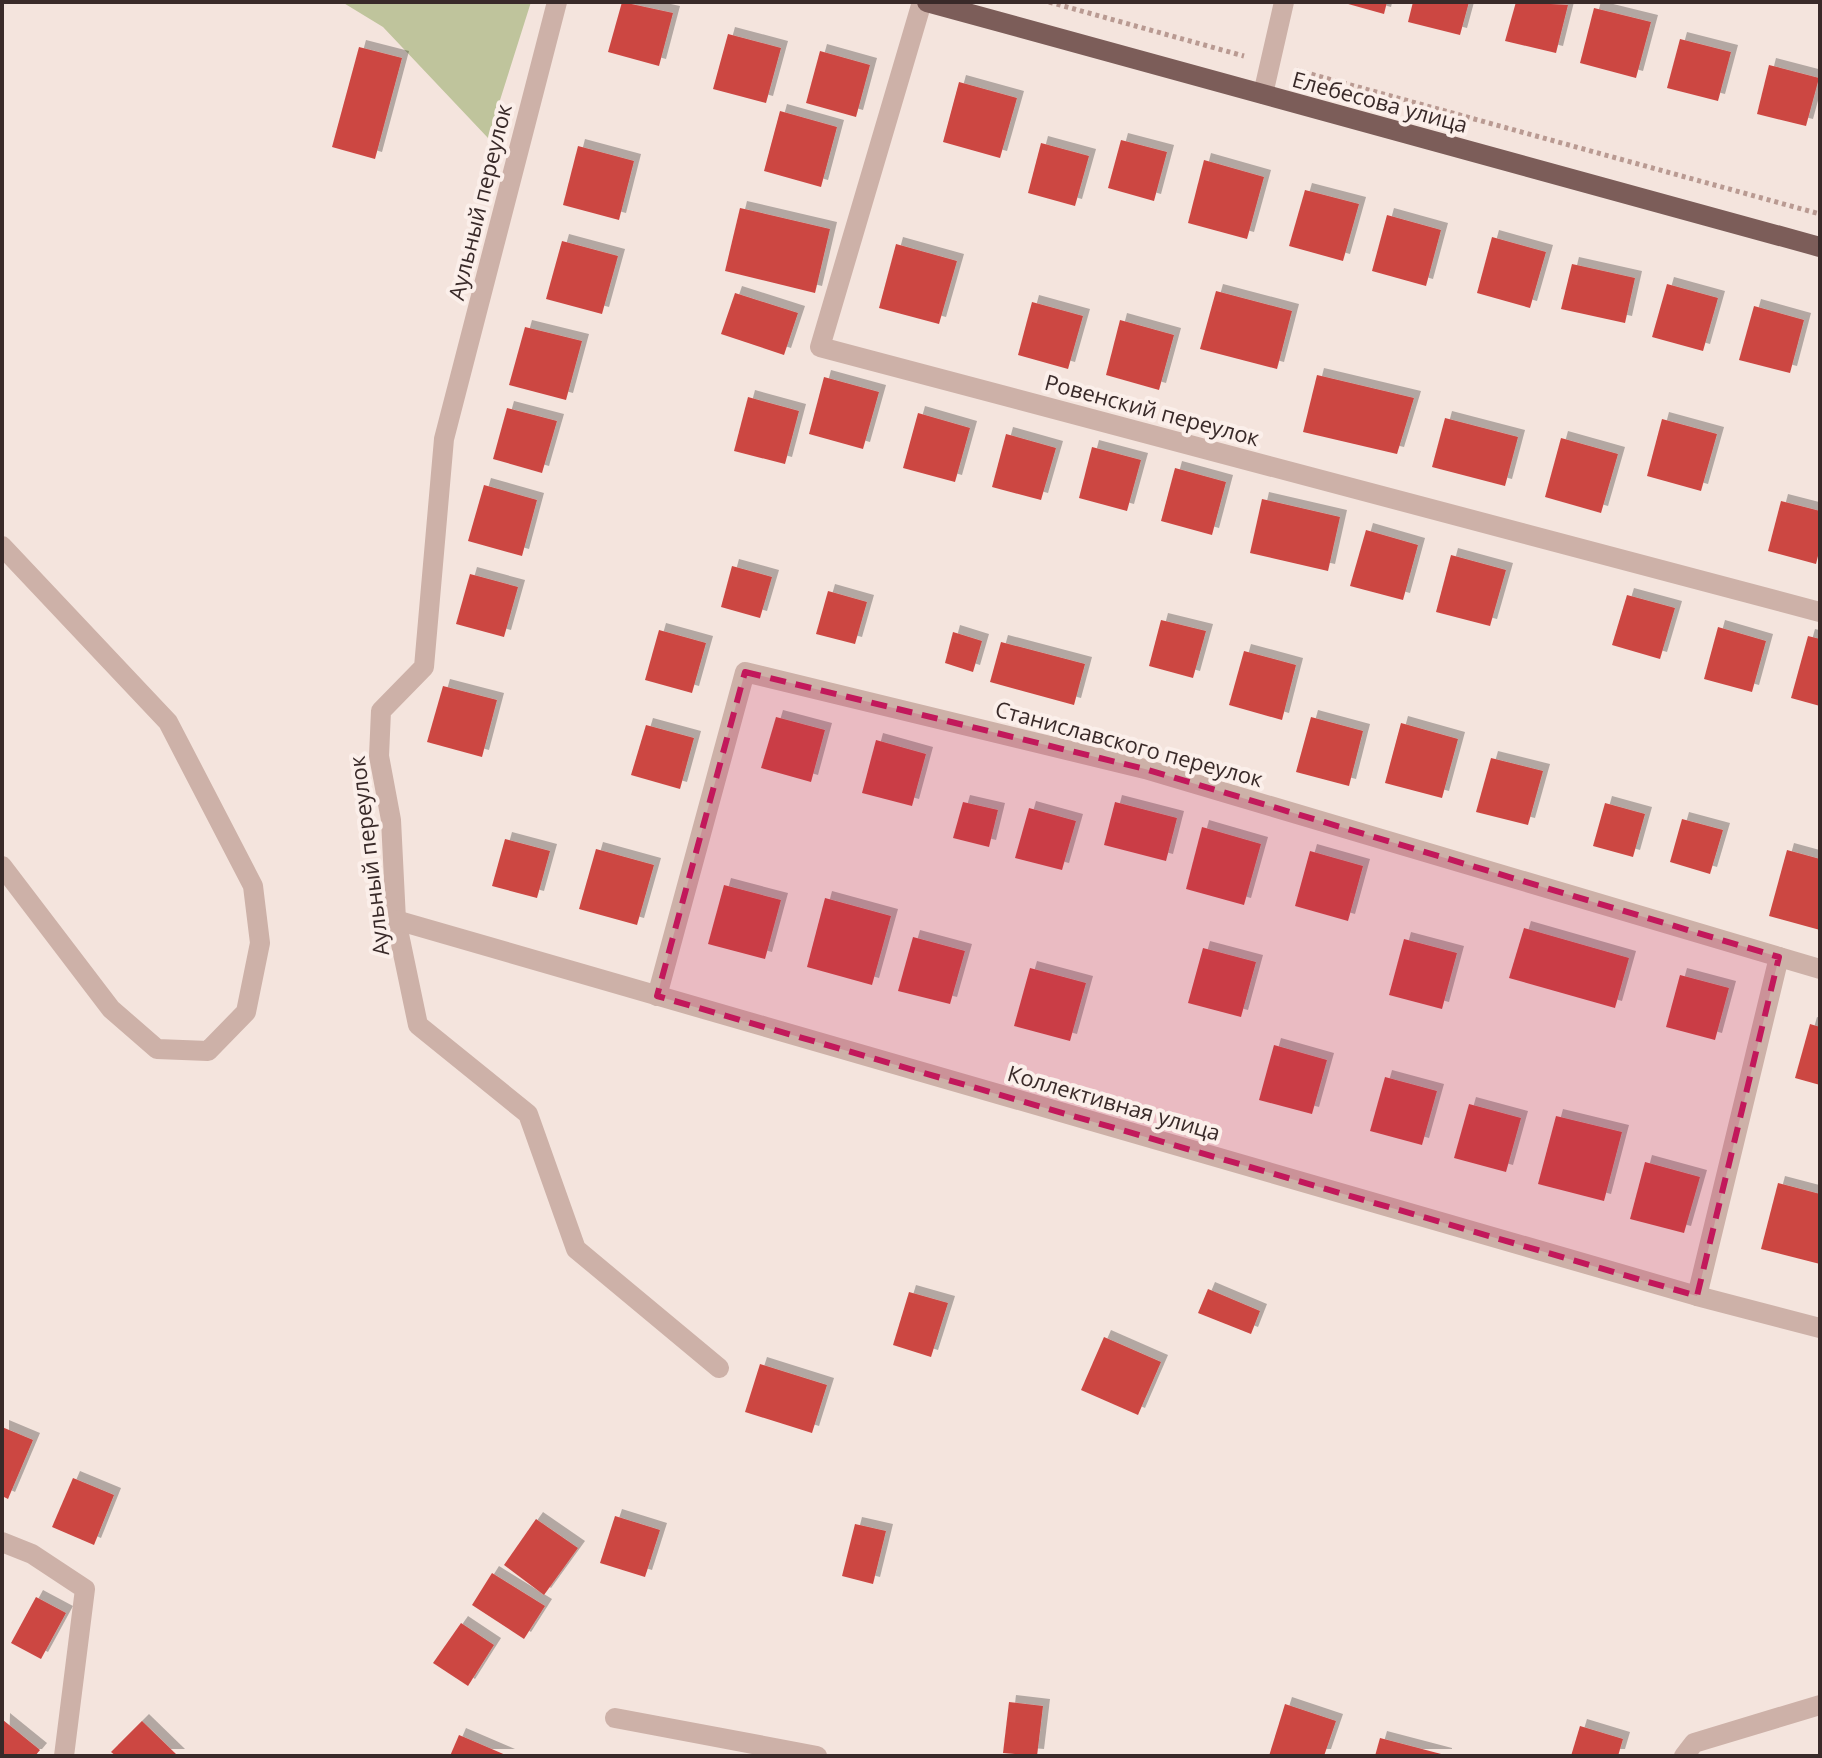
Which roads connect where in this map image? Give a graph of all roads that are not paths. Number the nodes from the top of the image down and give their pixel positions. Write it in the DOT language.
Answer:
graph roads {
  1 [pos="557,2"];
  2 [pos="924,2"];
  3 [pos="1284,2"];
  4 [pos="1263,94"];
  5 [pos="1820,247"];
  6 [pos="2,546"];
  7 [pos="1820,612"];
  8 [pos="2,866"];
  9 [pos="396,920"];
  10 [pos="1779,957"];
  11 [pos="1820,969"];
  12 [pos="657,996"];
  13 [pos="1697,1296"];
  14 [pos="1820,1328"];
  15 [pos="719,1368"];
  16 [pos="2,1542"];
  17 [pos="1820,1705"];
  18 [pos="615,1718"];
  19 [pos="64,1756"];
  20 [pos="817,1756"];
  21 [pos="1684,1756"];
  1 -- 9 [label="street, Аульный переулок"];
  2 -- 4 [label="main road, Елебесова улица"];
  2 -- 7 [label="street, Ровенский переулок"];
  3 -- 4 [label="street"];
  4 -- 5 [label="main road, Елебесова улица"];
  6 -- 8 [label="street"];
  9 -- 12 [label="street, Коллективная улица"];
  9 -- 15 [label="street, Аульный переулок"];
  10 -- 11 [label="street, Станиславского переулок"];
  10 -- 12 [label="street, Станиславского переулок"];
  10 -- 13 [label="street"];
  12 -- 13 [label="street, Коллективная улица"];
  13 -- 14 [label="street, Коллективная улица"];
  16 -- 19 [label="street"];
  17 -- 21 [label="street"];
  18 -- 20 [label="street"];
}
